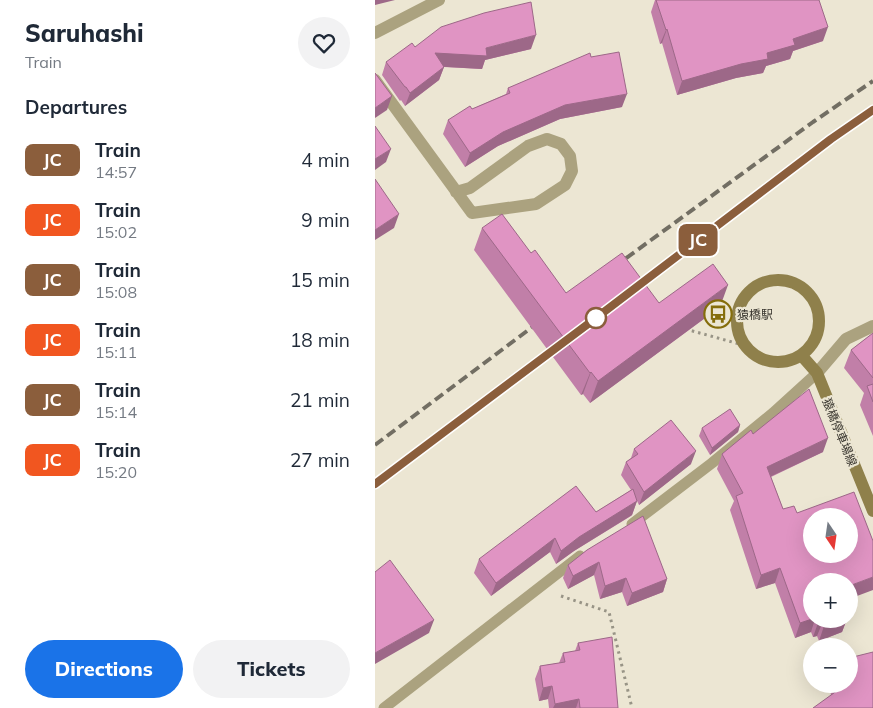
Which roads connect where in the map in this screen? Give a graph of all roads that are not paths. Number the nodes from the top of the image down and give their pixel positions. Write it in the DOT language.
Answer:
graph roads {
  1 [pos="439,0"];
  2 [pos="375,33"];
  3 [pos="375,80"];
  4 [pos="456,192"];
  5 [pos="873,326"];
  6 [pos="802,356"];
  7 [pos="817,373"];
  8 [pos="873,511"];
  9 [pos="619,532"];
  10 [pos="586,552"];
  11 [pos="384,708"];
  1 -- 2 [label="street"];
  3 -- 4 [label="street"];
  4 -- 4 [label="street"];
  5 -- 7 [label="street"];
  6 -- 6 [label="main road"];
  6 -- 7 [label="main road, 猿橋停車場線"];
  7 -- 8 [label="main road, 猿橋停車場線"];
  7 -- 9 [label="lane"];
  10 -- 11 [label="lane"];
}
